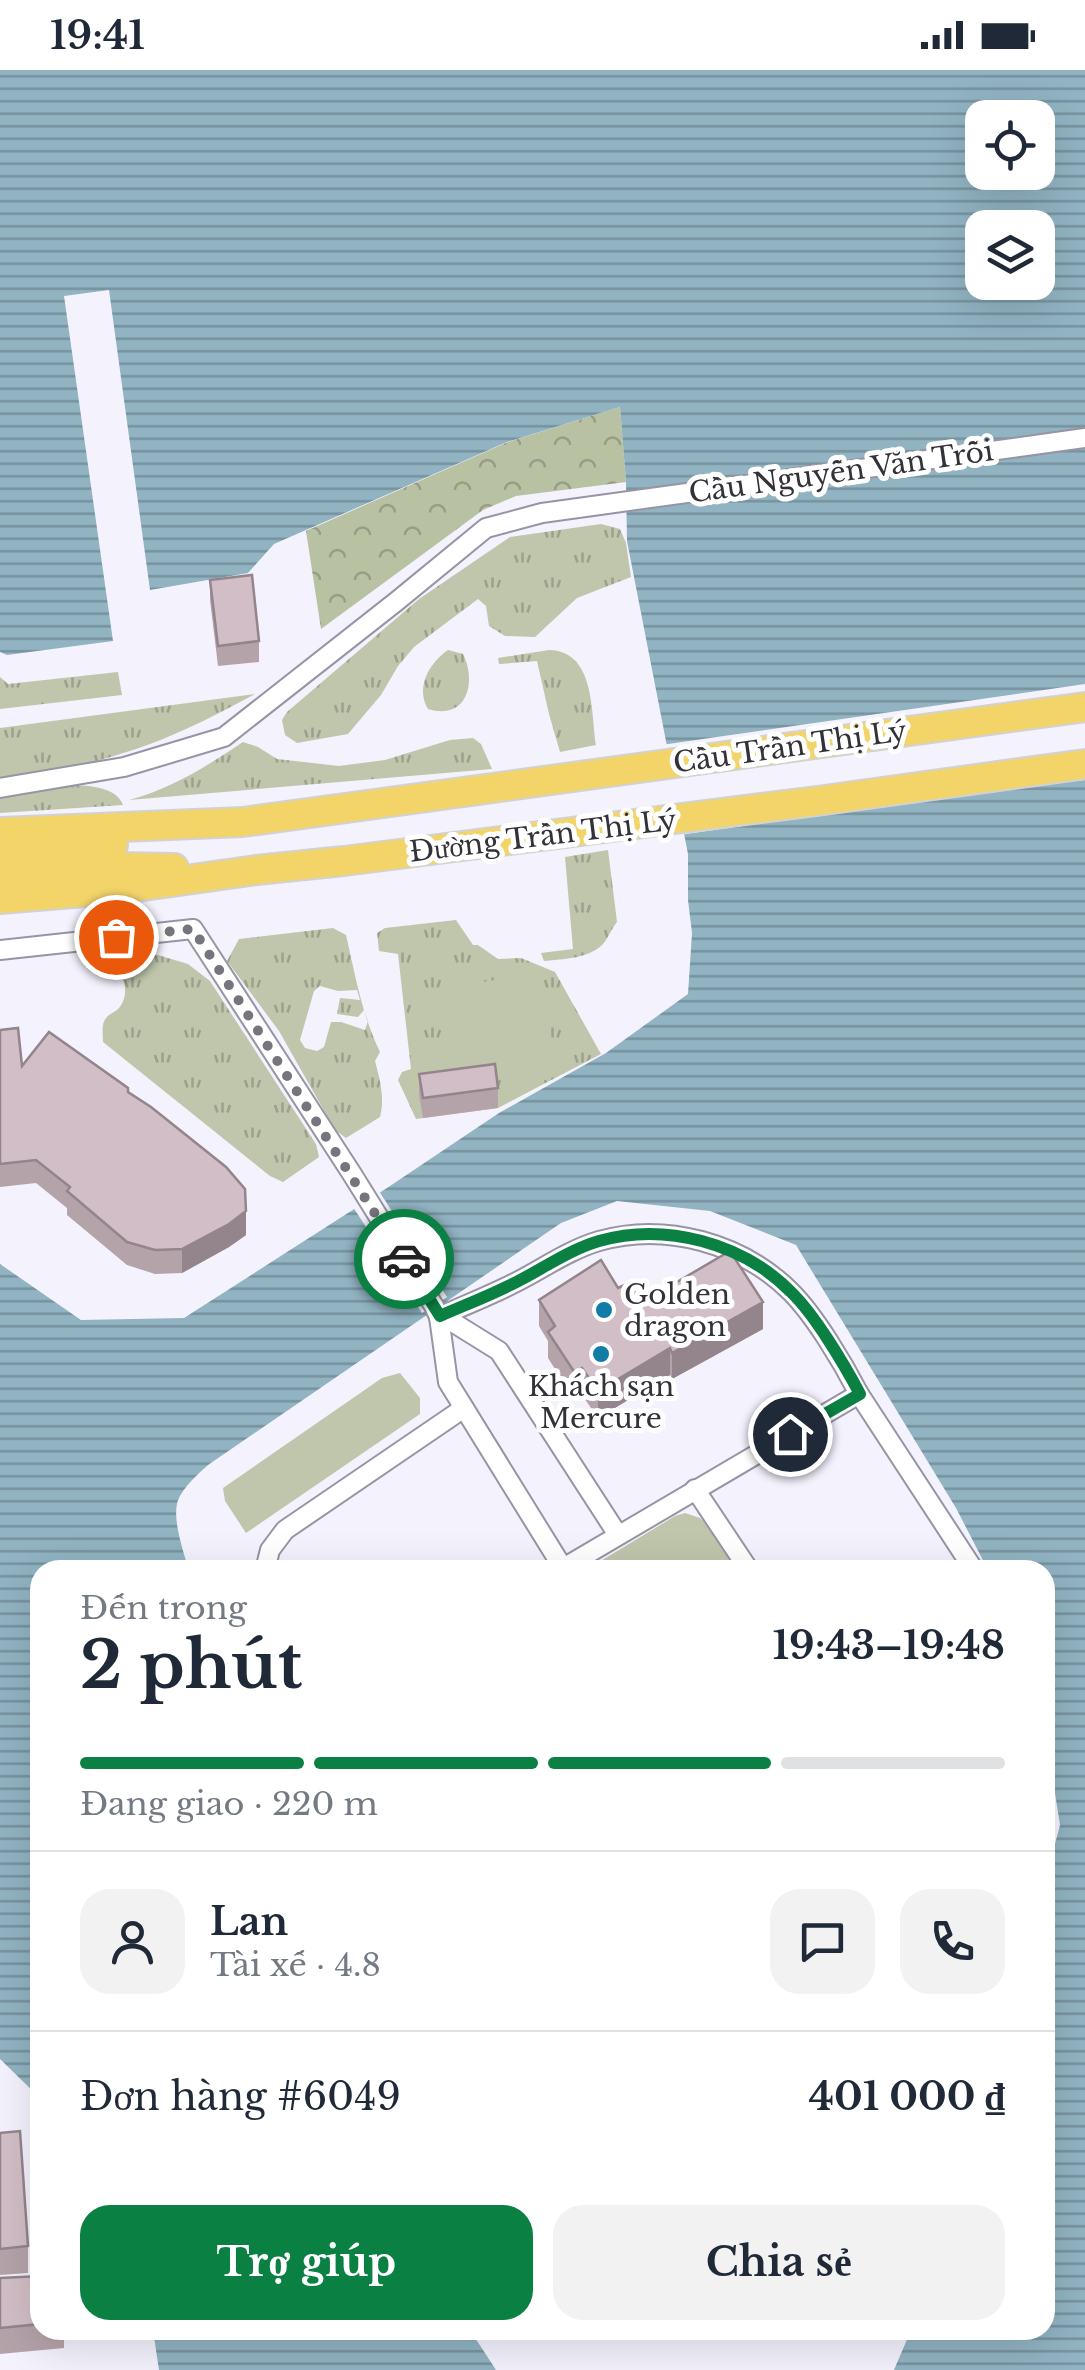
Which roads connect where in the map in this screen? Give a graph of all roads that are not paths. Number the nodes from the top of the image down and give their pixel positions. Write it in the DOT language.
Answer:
graph roads {
  1 [pos="1085,438"];
  2 [pos="1085,707"];
  3 [pos="1085,764"];
  4 [pos="0,788"];
  5 [pos="495,788"];
  6 [pos="243,822"];
  7 [pos="0,832"];
  8 [pos="0,854"];
  9 [pos="256,870"];
  10 [pos="0,877"];
  11 [pos="0,898"];
  12 [pos="0,950"];
  13 [pos="437,1312"];
  14 [pos="860,1394"];
  15 [pos="464,1408"];
  16 [pos="695,1489"];
  17 [pos="618,1535"];
  18 [pos="268,1560"];
  19 [pos="557,1560"];
  20 [pos="577,1560"];
  21 [pos="742,1560"];
  22 [pos="968,1560"];
  1 -- 4 [label="street, Cầu Nguyễn Văn Trỗi"];
  2 -- 5 [label="main road, Cầu Trần Thị Lý"];
  3 -- 9 [label="main road, Đường Trần Thị Lý"];
  5 -- 6 [label="main road, Đường Trần Thị Lý"];
  6 -- 7 [label="main road, Đường Trần Thị Lý"];
  6 -- 8 [label="main road"];
  9 -- 10 [label="main road"];
  9 -- 11 [label="main road, Đường Trần Thị Lý"];
  12 -- 13 [label="street"];
  13 -- 14 [label="street"];
  13 -- 15 [label="street"];
  13 -- 17 [label="street"];
  14 -- 16 [label="street"];
  14 -- 22 [label="street"];
  15 -- 18 [label="street"];
  15 -- 19 [label="street"];
  16 -- 17 [label="street"];
  16 -- 21 [label="street"];
  17 -- 20 [label="street"];
}
